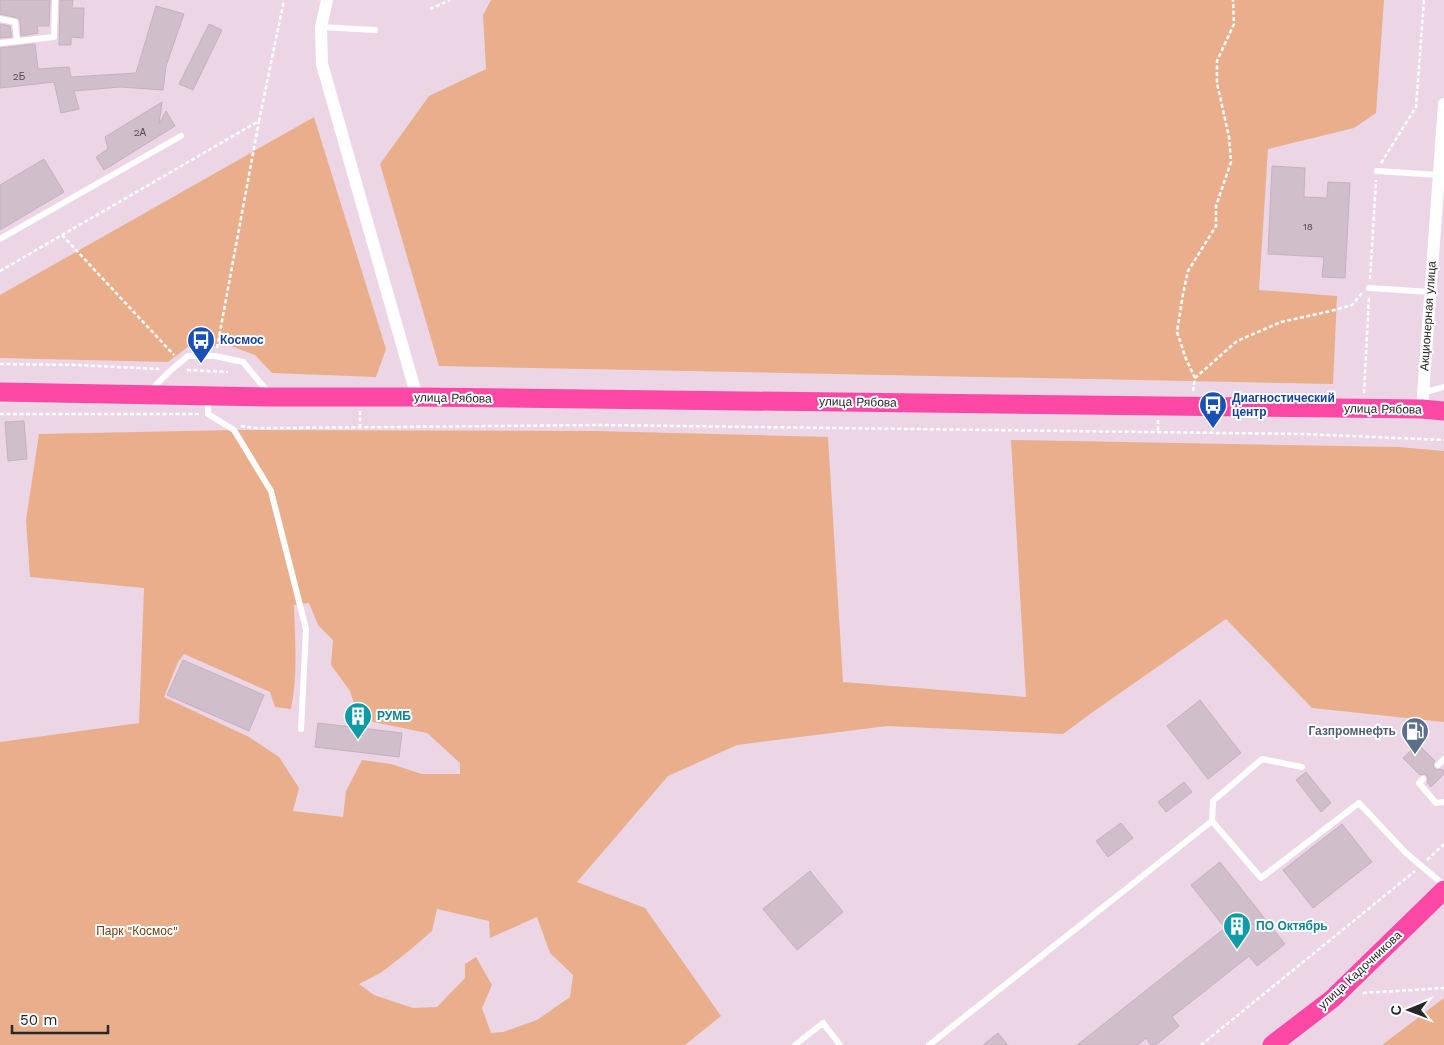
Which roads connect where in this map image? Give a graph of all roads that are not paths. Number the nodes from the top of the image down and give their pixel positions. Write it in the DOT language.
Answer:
graph roads {
  1 [pos="55,0"];
  2 [pos="327,0"];
  3 [pos="0,19"];
  4 [pos="321,27"];
  5 [pos="374,30"];
  6 [pos="17,41"];
  7 [pos="0,43"];
  8 [pos="1444,104"];
  9 [pos="181,136"];
  10 [pos="1377,171"];
  11 [pos="1439,175"];
  12 [pos="0,239"];
  13 [pos="1369,286"];
  14 [pos="1430,292"];
  15 [pos="1444,387"];
  16 [pos="0,392"];
  17 [pos="147,395"];
  18 [pos="208,396"];
  19 [pos="272,397"];
  20 [pos="417,397"];
  21 [pos="1422,401"];
  22 [pos="1444,411"];
  23 [pos="301,729"];
  24 [pos="1444,759"];
  25 [pos="1438,765"];
  26 [pos="1302,767"];
  27 [pos="1423,779"];
  28 [pos="1444,802"];
  29 [pos="1212,821"];
  30 [pos="1444,885"];
  31 [pos="1444,890"];
  32 [pos="795,1045"];
  33 [pos="840,1045"];
  34 [pos="929,1045"];
  35 [pos="1272,1045"];
  1 -- 6 [label="lane"];
  2 -- 4 [label="street"];
  3 -- 6 [label="lane"];
  4 -- 5 [label="lane"];
  4 -- 20 [label="street"];
  6 -- 7 [label="lane"];
  8 -- 11 [label="street, Акционерная улица"];
  9 -- 12 [label="lane"];
  10 -- 11 [label="lane"];
  11 -- 14 [label="street, Акционерная улица"];
  13 -- 14 [label="lane"];
  14 -- 21 [label="street, Акционерная улица"];
  15 -- 21 [label="lane"];
  16 -- 17 [label="main road"];
  17 -- 18 [label="main road"];
  17 -- 19 [label="lane"];
  18 -- 19 [label="main road, улица Рябова"];
  18 -- 23 [label="lane"];
  19 -- 20 [label="main road, улица Рябова"];
  20 -- 21 [label="main road, улица Рябова"];
  21 -- 22 [label="main road, улица Рябова"];
  24 -- 25 [label="lane"];
  26 -- 29 [label="lane"];
  27 -- 28 [label="lane"];
  29 -- 30 [label="lane"];
  29 -- 34 [label="lane"];
  31 -- 35 [label="main road, улица Кадочникова"];
  32 -- 33 [label="lane"];
}
